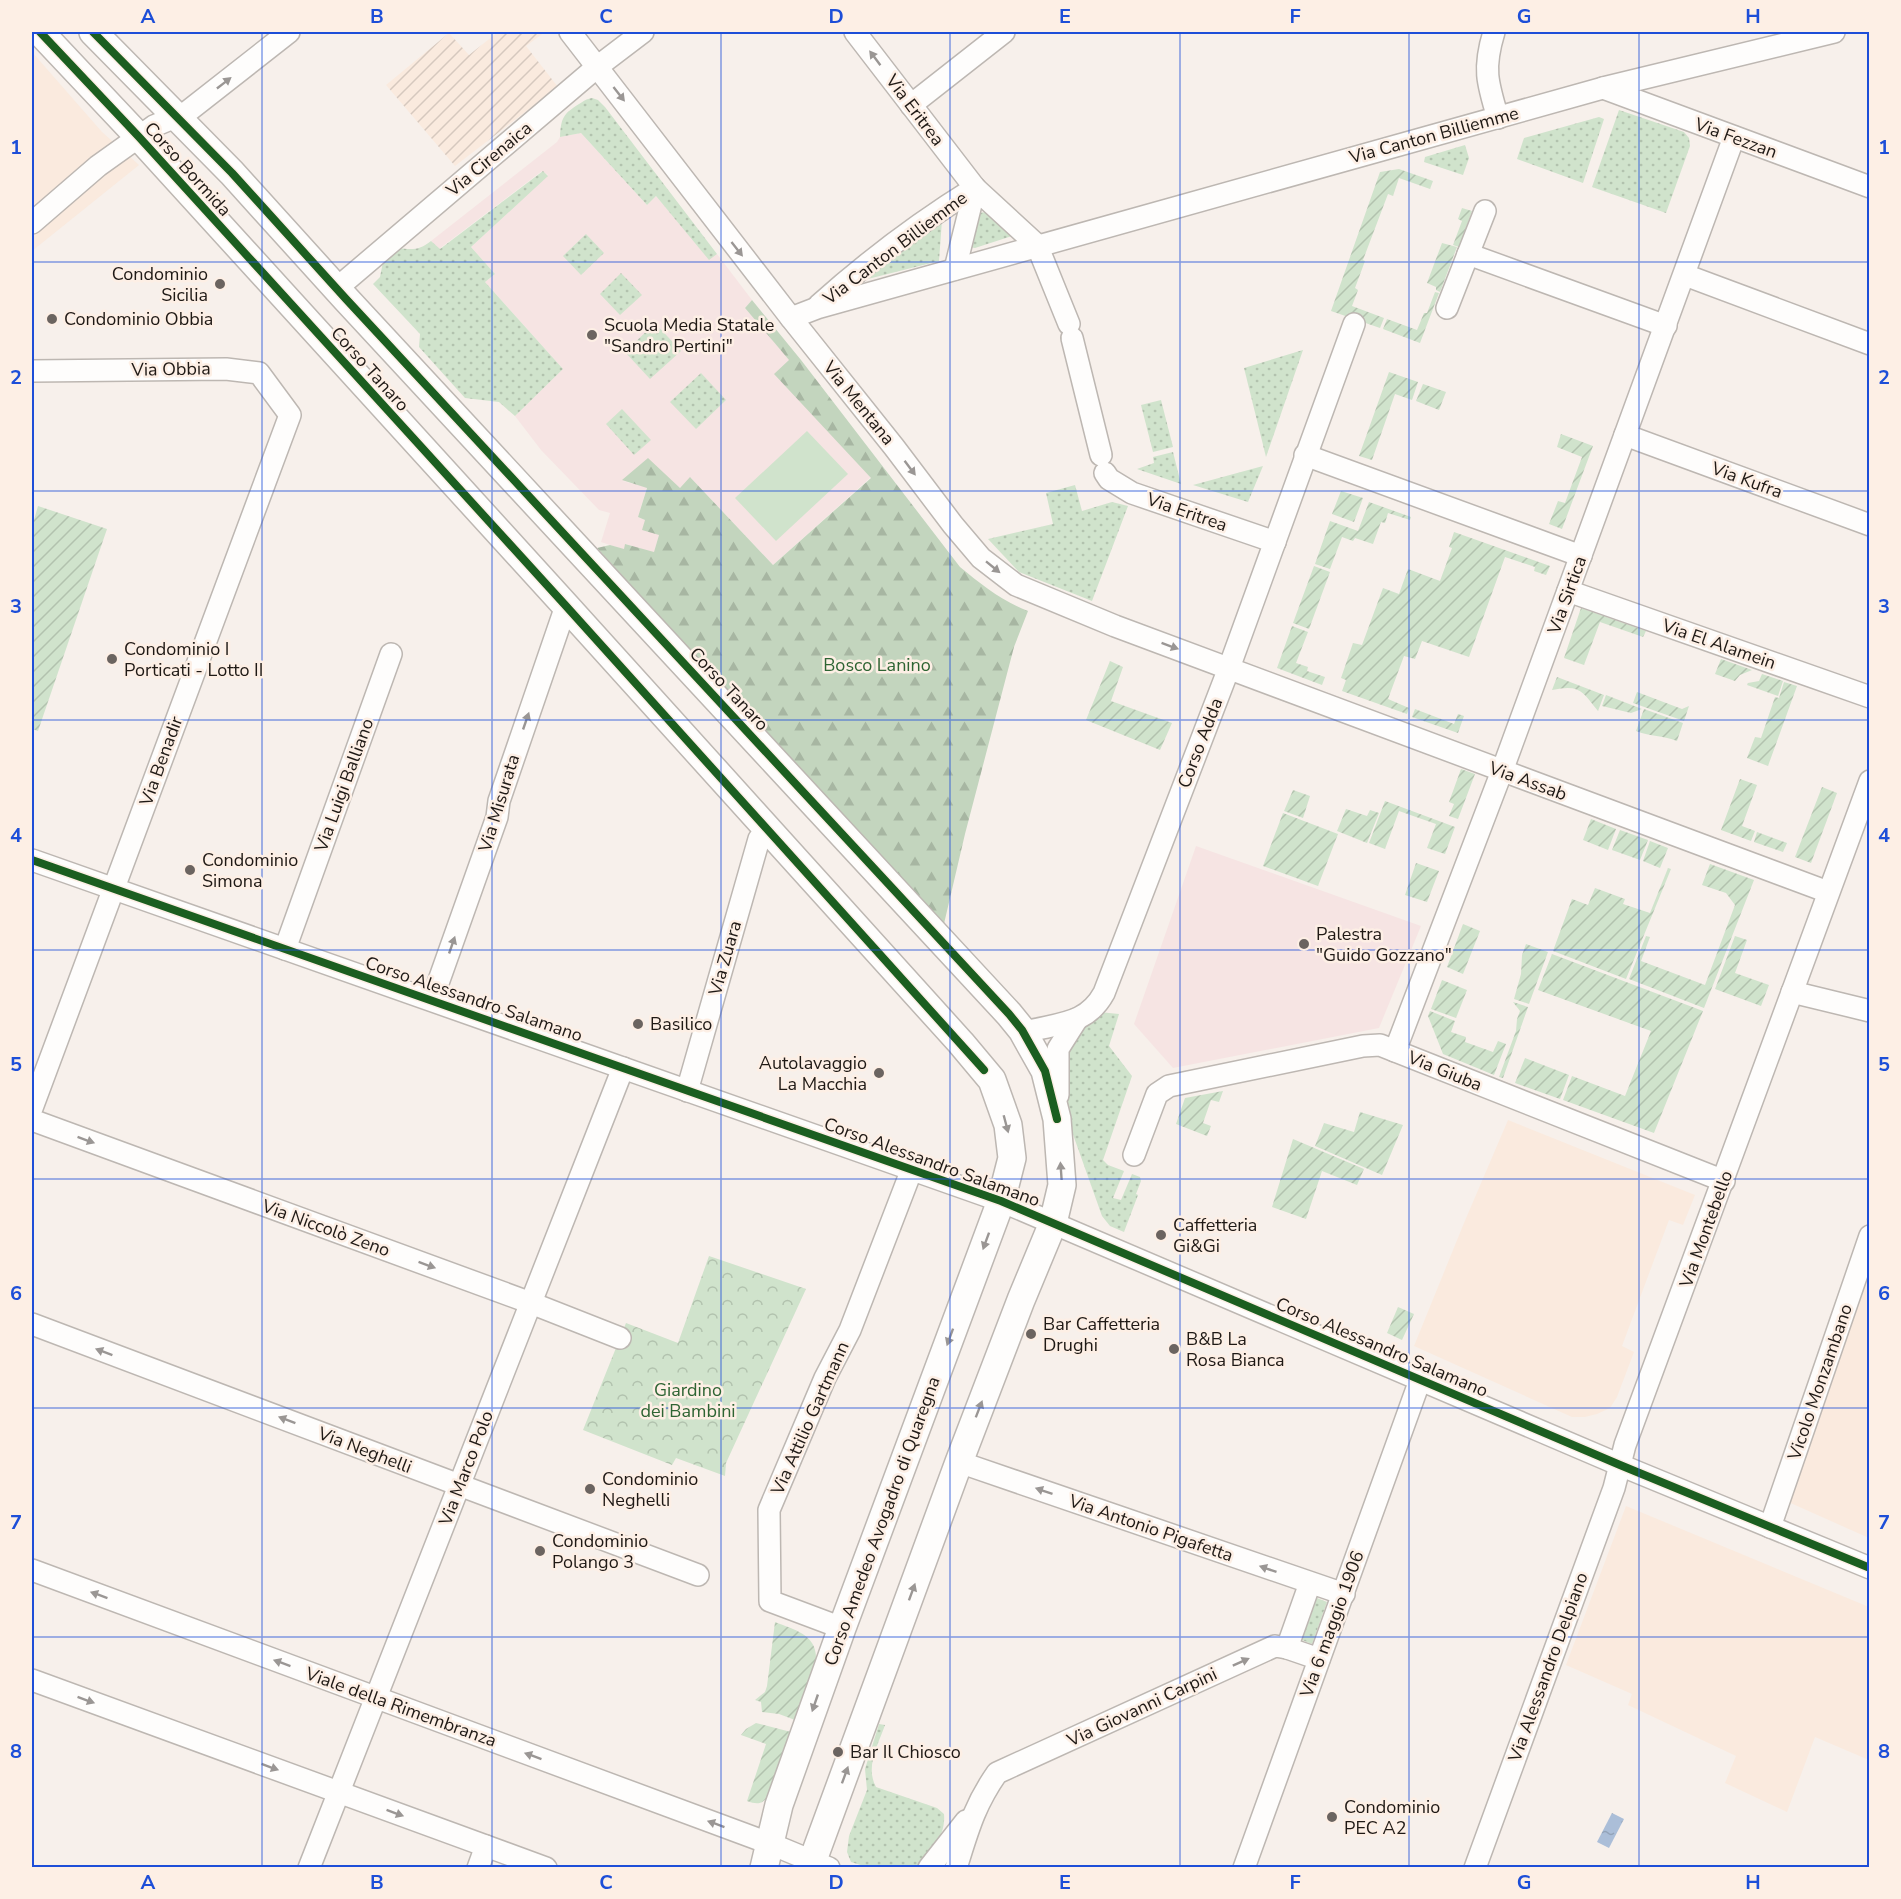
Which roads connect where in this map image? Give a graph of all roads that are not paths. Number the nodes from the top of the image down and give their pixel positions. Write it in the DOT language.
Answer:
graph roads {
  1 [pos="40,32"];
  2 [pos="93,32"];
  3 [pos="289,32"];
  4 [pos="570,32"];
  5 [pos="643,32"];
  6 [pos="855,32"];
  7 [pos="1004,32"];
  8 [pos="1494,32"];
  9 [pos="1834,32"];
  10 [pos="597,67"];
  11 [pos="1603,88"];
  12 [pos="911,105"];
  13 [pos="176,116"];
  14 [pos="1498,118"];
  15 [pos="139,137"];
  16 [pos="1734,137"];
  17 [pos="1869,187"];
  18 [pos="975,188"];
  19 [pos="1485,211"];
  20 [pos="32,223"];
  21 [pos="1036,245"];
  22 [pos="1468,254"];
  23 [pos="955,268"];
  24 [pos="1685,275"];
  25 [pos="341,294"];
  26 [pos="817,308"];
  27 [pos="1447,308"];
  28 [pos="791,318"];
  29 [pos="1354,324"];
  30 [pos="1666,326"];
  31 [pos="312,329"];
  32 [pos="1869,344"];
  33 [pos="32,371"];
  34 [pos="290,415"];
  35 [pos="1625,435"];
  36 [pos="1305,455"];
  37 [pos="1869,525"];
  38 [pos="1275,542"];
  39 [pos="1581,556"];
  40 [pos="1568,591"];
  41 [pos="566,606"];
  42 [pos="391,654"];
  43 [pos="1229,668"];
  44 [pos="1869,697"];
  45 [pos="1502,771"];
  46 [pos="1869,780"];
  47 [pos="768,828"];
  48 [pos="32,860"];
  49 [pos="113,889"];
  50 [pos="1828,892"];
  51 [pos="285,949"];
  52 [pos="1792,993"];
  53 [pos="432,1000"];
  54 [pos="1869,1011"];
  55 [pos="1077,1019"];
  56 [pos="1022,1030"];
  57 [pos="1395,1051"];
  58 [pos="623,1068"];
  59 [pos="687,1090"];
  60 [pos="32,1108"];
  61 [pos="1057,1119"];
  62 [pos="32,1120"];
  63 [pos="1134,1155"];
  64 [pos="912,1169"];
  65 [pos="1724,1181"];
  66 [pos="1001,1201"];
  67 [pos="1053,1223"];
  68 [pos="1869,1236"];
  69 [pos="531,1303"];
  70 [pos="32,1324"];
  71 [pos="620,1338"];
  72 [pos="1420,1380"];
  73 [pos="959,1462"];
  74 [pos="1620,1466"];
  75 [pos="459,1485"];
  76 [pos="1770,1527"];
  77 [pos="1869,1568"];
  78 [pos="32,1570"];
  79 [pos="698,1575"];
  80 [pos="1310,1583"];
  81 [pos="1344,1594"];
  82 [pos="842,1628"];
  83 [pos="1287,1648"];
  84 [pos="1319,1659"];
  85 [pos="32,1680"];
  86 [pos="376,1698"];
  87 [pos="340,1793"];
  88 [pos="974,1811"];
  89 [pos="486,1846"];
  90 [pos="767,1856"];
  91 [pos="817,1865"];
  92 [pos="309,1868"];
  93 [pos="478,1868"];
  94 [pos="546,1868"];
  95 [pos="929,1868"];
  96 [pos="956,1868"];
  97 [pos="1244,1868"];
  98 [pos="1475,1868"];
  1 -- 15 [label="main road, Corso Bormida"];
  2 -- 13 [label="main road, Corso Bormida"];
  13 -- 3 [label="street, one-way"];
  4 -- 10 [label="street, Via Mentana"];
  5 -- 10 [label="street, Via Cirenaica"];
  12 -- 6 [label="street, Via Eritrea, one-way"];
  7 -- 12 [label="street"];
  8 -- 14 [label="street"];
  9 -- 11 [label="street, Via Canton Billiemme"];
  10 -- 25 [label="street, Via Cirenaica"];
  10 -- 28 [label="street, Via Mentana, one-way"];
  11 -- 14 [label="street, Via Canton Billiemme"];
  11 -- 16 [label="street, Via Fezzan"];
  12 -- 18 [label="street, Via Eritrea"];
  13 -- 15 [label="street, Corso Bormida"];
  13 -- 25 [label="main road, Corso Bormida"];
  14 -- 21 [label="street, Via Canton Billiemme"];
  15 -- 20 [label="street"];
  15 -- 31 [label="main road, Corso Bormida"];
  16 -- 17 [label="street, Via Fezzan"];
  16 -- 24 [label="street, Via Sirtica"];
  18 -- 21 [label="street, Via Canton Billiemme"];
  18 -- 23 [label="street, Via Canton Billiemme"];
  18 -- 26 [label="street, Via Canton Billiemme"];
  19 -- 22 [label="street"];
  21 -- 23 [label="street, Via Canton Billiemme"];
  21 -- 38 [label="street, Via Eritrea"];
  22 -- 27 [label="street"];
  22 -- 30 [label="street"];
  23 -- 26 [label="street, Via Canton Billiemme"];
  24 -- 30 [label="street, Via Sirtica"];
  24 -- 32 [label="street"];
  25 -- 56 [label="main road, Corso Tanaro"];
  26 -- 28 [label="street, Via Canton Billiemme"];
  28 -- 43 [label="street, Via Mentana, one-way"];
  29 -- 36 [label="street, Corso Adda"];
  30 -- 35 [label="street, Via Sirtica"];
  31 -- 41 [label="main road, Corso Tanaro"];
  33 -- 34 [label="street, Via Obbia"];
  34 -- 49 [label="street, Via Benadir"];
  35 -- 37 [label="street, Via Kufra"];
  35 -- 39 [label="street, Via Sirtica"];
  36 -- 38 [label="street, Corso Adda"];
  36 -- 39 [label="street"];
  38 -- 43 [label="street, Corso Adda"];
  39 -- 40 [label="street, Via Sirtica"];
  40 -- 44 [label="street, Via El Alamein"];
  40 -- 45 [label="street, Via Sirtica"];
  41 -- 47 [label="main road, Corso Tanaro"];
  53 -- 41 [label="street, Via Misurata, one-way"];
  42 -- 51 [label="street, Via Luigi Balliano"];
  43 -- 45 [label="street, Via Assab"];
  43 -- 55 [label="street, Corso Adda"];
  45 -- 50 [label="street, Via Assab"];
  45 -- 57 [label="street, Via Sirtica"];
  46 -- 50 [label="street, Via Montebello"];
  47 -- 59 [label="street, Via Zuara"];
  47 -- 66 [label="main road, Corso Tanaro, one-way"];
  48 -- 49 [label="street, Corso Alessandro Salamano"];
  49 -- 51 [label="street, Corso Alessandro Salamano"];
  49 -- 60 [label="street, Via Benadir"];
  50 -- 52 [label="street, Via Montebello"];
  51 -- 53 [label="street, Corso Alessandro Salamano"];
  52 -- 54 [label="street"];
  52 -- 65 [label="street, Via Montebello"];
  53 -- 58 [label="street, Corso Alessandro Salamano"];
  55 -- 56 [label="street, Corso Adda"];
  55 -- 61 [label="street, Corso Adda"];
  56 -- 61 [label="main road, Corso Tanaro"];
  57 -- 63 [label="street, Via Giuba"];
  57 -- 65 [label="street, Via Giuba"];
  58 -- 59 [label="street, Corso Alessandro Salamano"];
  58 -- 69 [label="street, Via Marco Polo"];
  59 -- 64 [label="street, Corso Alessandro Salamano"];
  67 -- 61 [label="main road, Corso Tanaro, one-way"];
  62 -- 69 [label="street, Via Niccolò Zeno, one-way"];
  64 -- 66 [label="street, Corso Alessandro Salamano"];
  64 -- 82 [label="street, Via Attilio Gartmann"];
  65 -- 74 [label="street, Via Montebello"];
  66 -- 67 [label="street, Corso Alessandro Salamano"];
  66 -- 82 [label="main road, Corso Amedeo Avogadro di Quaregna, one-way"];
  67 -- 72 [label="street, Corso Alessandro Salamano"];
  73 -- 67 [label="main road, one-way"];
  68 -- 76 [label="street, Vicolo Monzambano"];
  69 -- 71 [label="street, Via Niccolò Zeno"];
  69 -- 75 [label="street, Via Marco Polo"];
  75 -- 70 [label="street, Via Neghelli, one-way"];
  72 -- 74 [label="street, Corso Alessandro Salamano"];
  72 -- 81 [label="street, Via 6 maggio 1906"];
  80 -- 73 [label="street, Via Antonio Pigafetta, one-way"];
  91 -- 73 [label="main road, one-way"];
  74 -- 76 [label="street, Corso Alessandro Salamano"];
  74 -- 98 [label="street, Via Alessandro Delpiano"];
  75 -- 79 [label="street, Via Neghelli"];
  75 -- 86 [label="street, Via Marco Polo"];
  76 -- 77 [label="street, Corso Alessandro Salamano"];
  86 -- 78 [label="street, Viale della Rimembranza, one-way"];
  80 -- 81 [label="street, Via Antonio Pigafetta"];
  80 -- 83 [label="street"];
  81 -- 84 [label="street, Via 6 maggio 1906"];
  82 -- 90 [label="main road, Corso Amedeo Avogadro di Quaregna, one-way"];
  83 -- 84 [label="street, Via Giovanni Carpini"];
  88 -- 83 [label="street, Via Giovanni Carpini, one-way"];
  84 -- 97 [label="street, Via 6 maggio 1906"];
  85 -- 87 [label="street, one-way"];
  86 -- 87 [label="street, Via Marco Polo"];
  90 -- 86 [label="street, Viale della Rimembranza, one-way"];
  87 -- 89 [label="street, one-way"];
  87 -- 92 [label="street, Via Marco Polo"];
  88 -- 95 [label="street"];
  88 -- 96 [label="street"];
  89 -- 93 [label="street"];
  89 -- 94 [label="street"];
  90 -- 91 [label="street, Viale della Rimembranza"];
}
